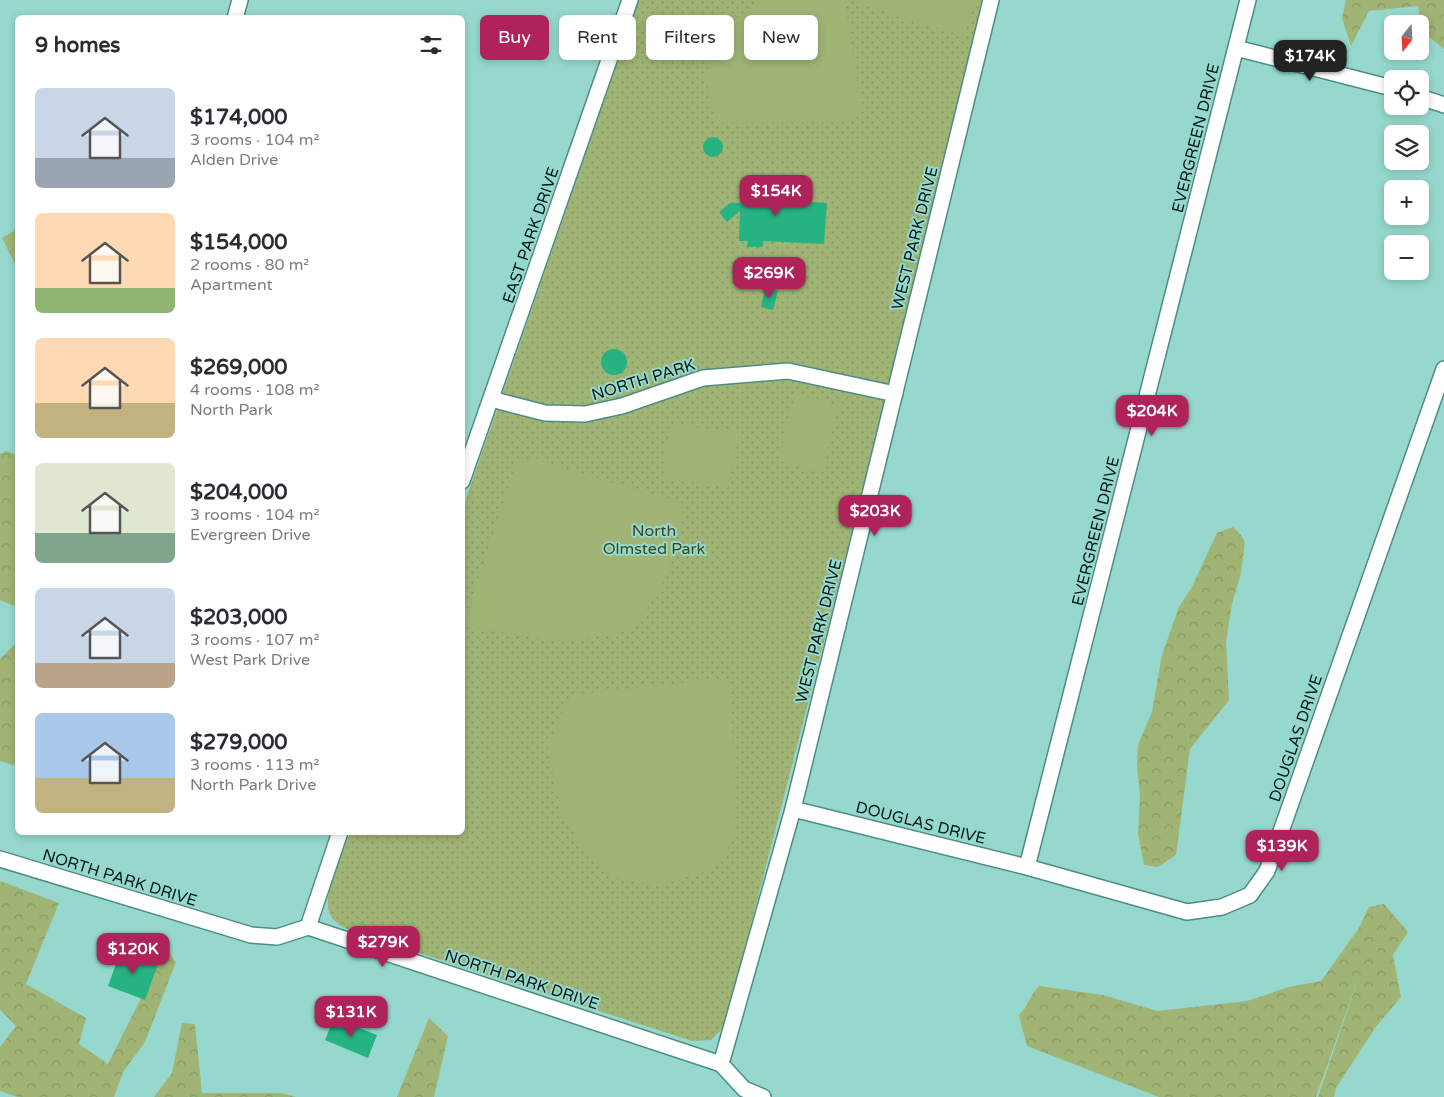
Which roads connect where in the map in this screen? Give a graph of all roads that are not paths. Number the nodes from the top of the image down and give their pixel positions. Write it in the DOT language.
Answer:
graph roads {
  1 [pos="240,0"];
  2 [pos="630,0"];
  3 [pos="991,0"];
  4 [pos="1248,0"];
  5 [pos="235,15"];
  6 [pos="1236,48"];
  7 [pos="1384,86"];
  8 [pos="1429,100"];
  9 [pos="1444,104"];
  10 [pos="1444,369"];
  11 [pos="894,394"];
  12 [pos="491,399"];
  13 [pos="465,473"];
  14 [pos="793,808"];
  15 [pos="339,835"];
  16 [pos="0,859"];
  17 [pos="1027,867"];
  18 [pos="308,927"];
  19 [pos="721,1064"];
  20 [pos="763,1097"];
  1 -- 5 [label="street"];
  2 -- 12 [label="street, EAST PARK DRIVE"];
  3 -- 11 [label="street, WEST PARK DRIVE"];
  4 -- 6 [label="street, EVERGREEN DRIVE"];
  6 -- 7 [label="street"];
  6 -- 17 [label="street, EVERGREEN DRIVE"];
  8 -- 9 [label="street"];
  10 -- 17 [label="street, DOUGLAS DRIVE"];
  11 -- 12 [label="street, NORTH PARK"];
  11 -- 14 [label="street, WEST PARK DRIVE"];
  12 -- 13 [label="street, EAST PARK DRIVE"];
  14 -- 17 [label="street, DOUGLAS DRIVE"];
  14 -- 19 [label="street, WEST PARK DRIVE"];
  15 -- 18 [label="street"];
  16 -- 18 [label="street, NORTH PARK DRIVE"];
  18 -- 19 [label="street, NORTH PARK DRIVE"];
  19 -- 20 [label="street, NORTH PARK DRIVE"];
}
